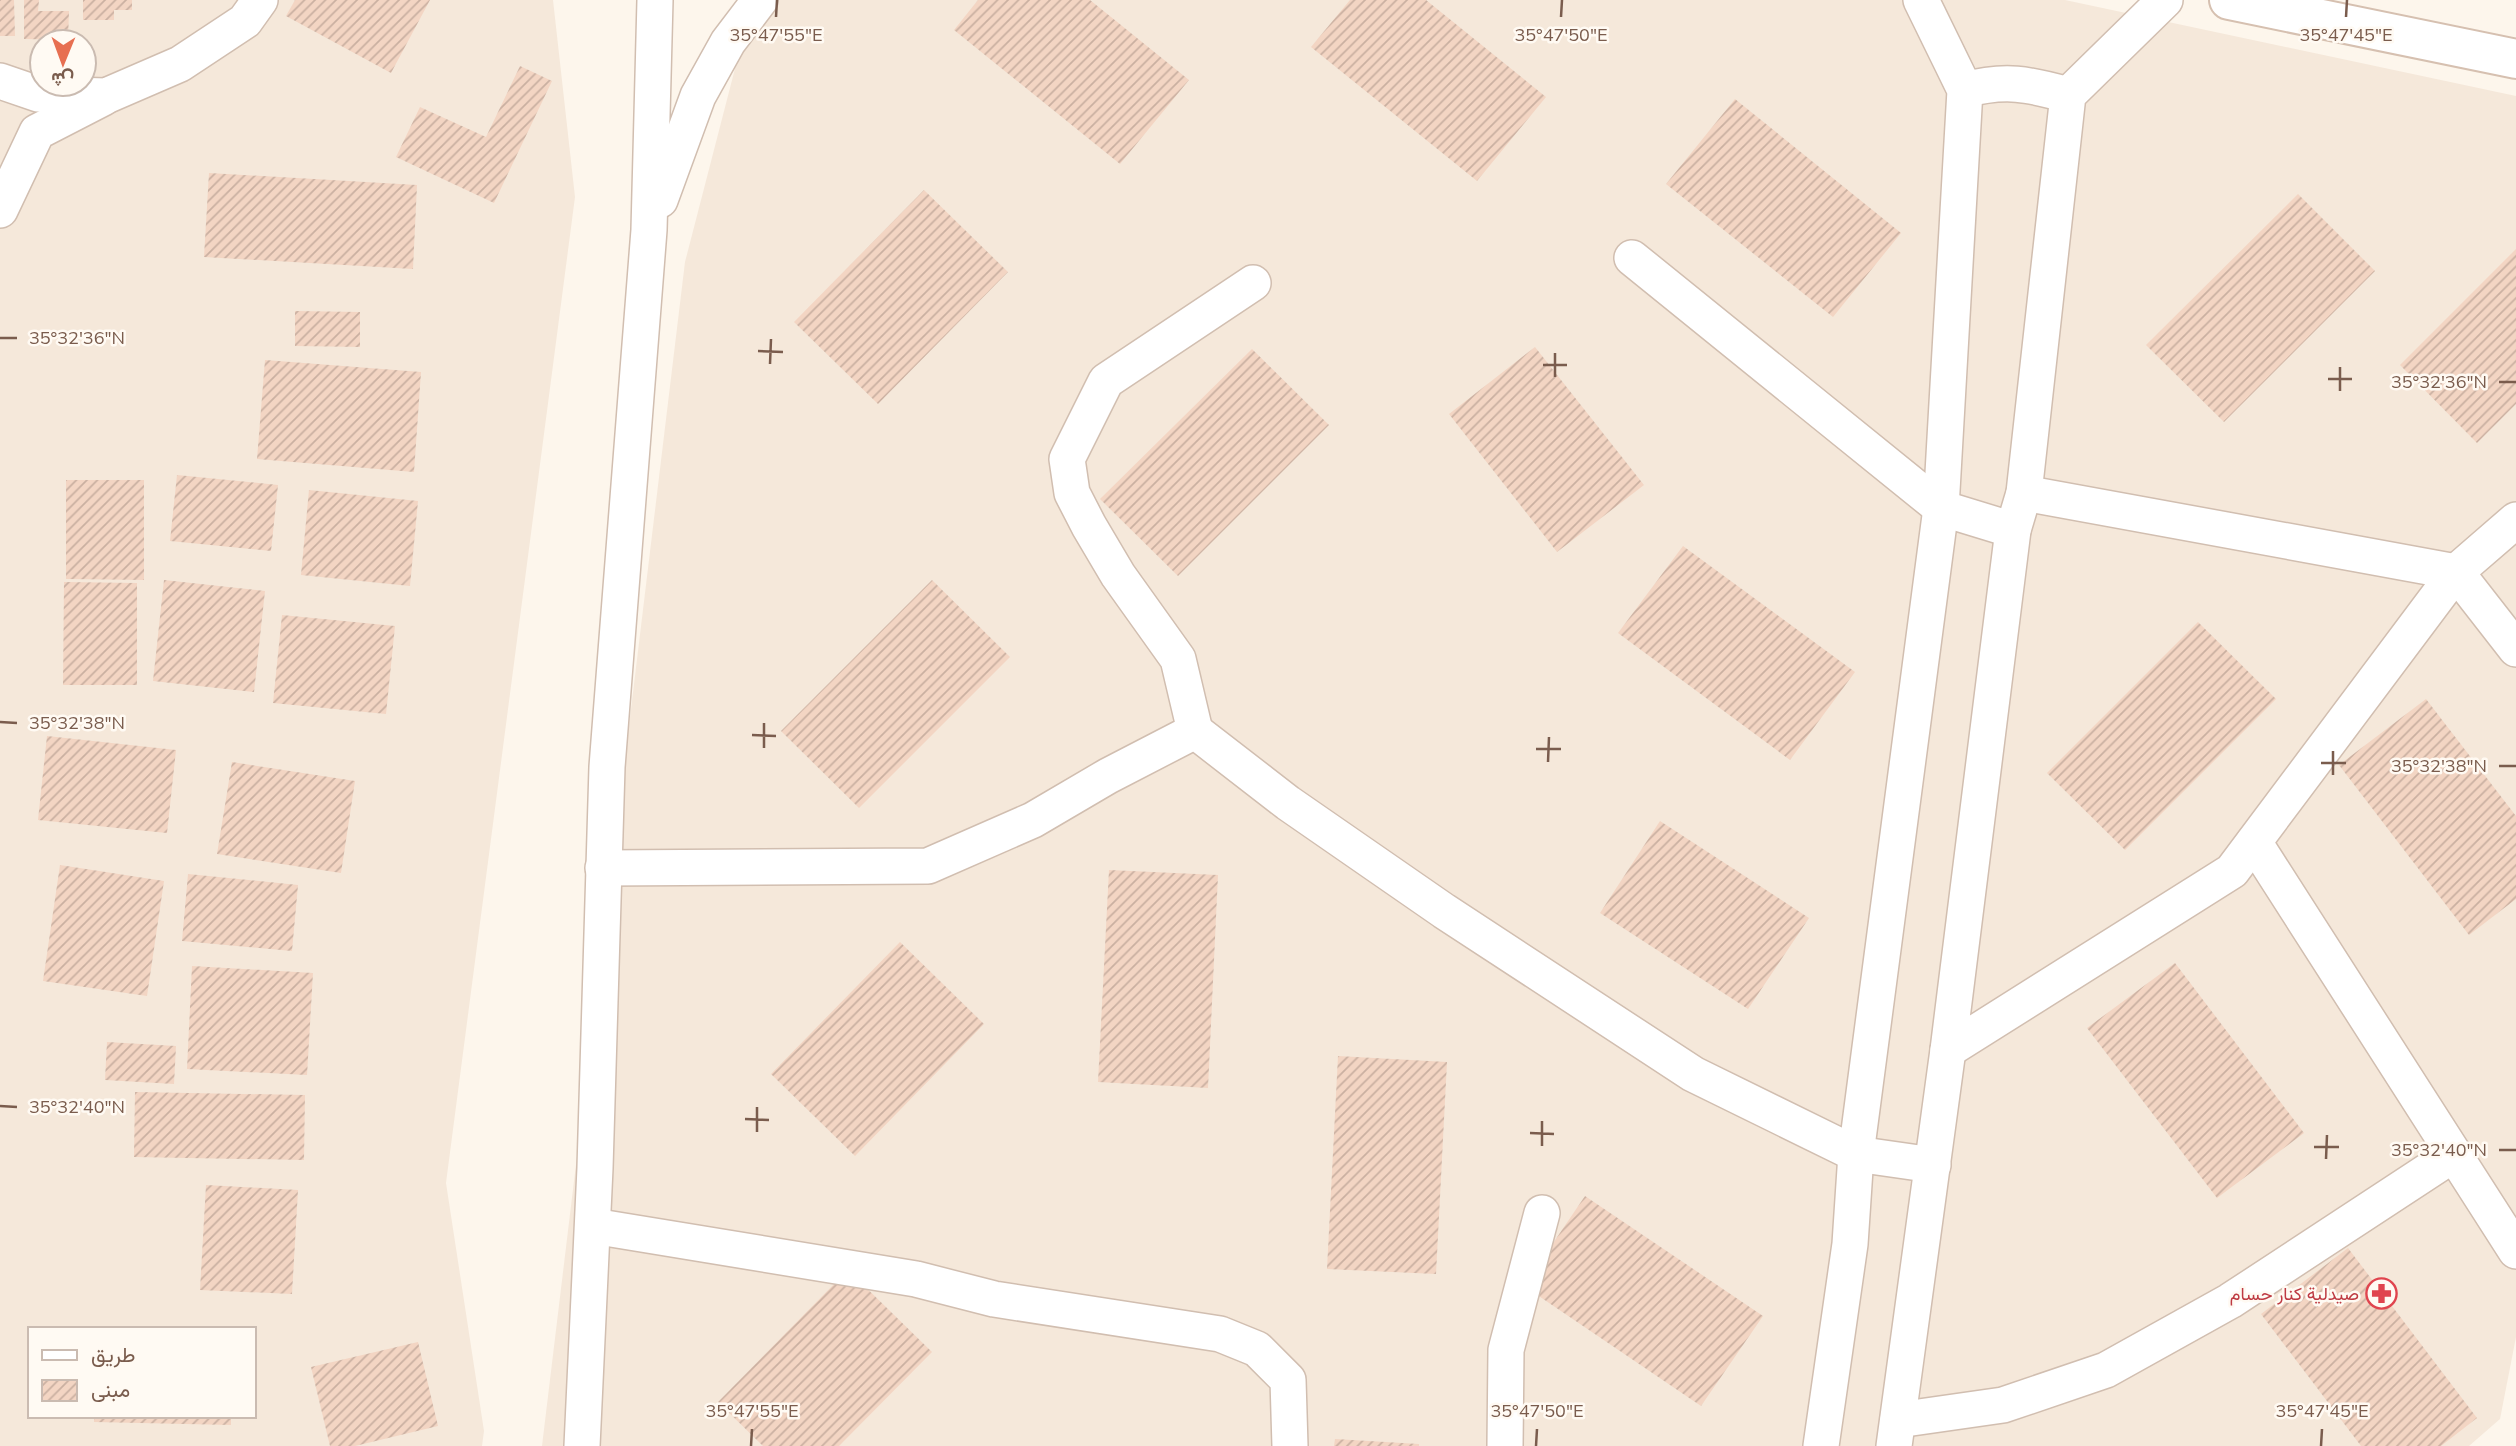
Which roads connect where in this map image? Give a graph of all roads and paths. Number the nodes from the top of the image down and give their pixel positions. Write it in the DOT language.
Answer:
graph roads {
  1 [pos="260,0"];
  2 [pos="655,0"];
  3 [pos="760,0"];
  4 [pos="1921,0"];
  5 [pos="2165,0"];
  6 [pos="2229,0"];
  7 [pos="2516,59"];
  8 [pos="0,81"];
  9 [pos="1965,90"];
  10 [pos="2068,95"];
  11 [pos="106,96"];
  12 [pos="0,210"];
  13 [pos="649,230"];
  14 [pos="1632,258"];
  15 [pos="1253,283"];
  16 [pos="2024,494"];
  17 [pos="1941,508"];
  18 [pos="2516,520"];
  19 [pos="2012,530"];
  20 [pos="2456,572"];
  21 [pos="2516,649"];
  22 [pos="1195,732"];
  23 [pos="2254,842"];
  24 [pos="603,868"];
  25 [pos="1948,1050"];
  26 [pos="1856,1154"];
  27 [pos="2454,1154"];
  28 [pos="1933,1166"];
  29 [pos="1542,1213"];
  30 [pos="593,1226"];
  31 [pos="2516,1251"];
  32 [pos="1896,1433"];
  33 [pos="582,1446"];
  34 [pos="1290,1446"];
  35 [pos="1505,1446"];
  36 [pos="1821,1446"];
  1 -- 11 [label="street"];
  2 -- 13 [label="street"];
  3 -- 13 [label="street"];
  4 -- 9 [label="street"];
  5 -- 10 [label="street"];
  6 -- 7 [label="main road"];
  8 -- 11 [label="street"];
  9 -- 10 [label="street"];
  9 -- 17 [label="street"];
  10 -- 16 [label="street"];
  11 -- 12 [label="street"];
  13 -- 24 [label="street"];
  14 -- 17 [label="street"];
  15 -- 22 [label="street"];
  16 -- 19 [label="street"];
  16 -- 20 [label="street"];
  17 -- 19 [label="street"];
  17 -- 26 [label="street"];
  18 -- 20 [label="street"];
  19 -- 25 [label="street"];
  20 -- 21 [label="street"];
  20 -- 23 [label="street"];
  22 -- 24 [label="street"];
  22 -- 26 [label="street"];
  23 -- 25 [label="street"];
  23 -- 27 [label="street"];
  24 -- 30 [label="street"];
  25 -- 28 [label="street"];
  26 -- 28 [label="street"];
  26 -- 36 [label="street"];
  27 -- 31 [label="street"];
  27 -- 32 [label="street"];
  28 -- 32 [label="street"];
  29 -- 35 [label="street"];
  30 -- 33 [label="street"];
  30 -- 34 [label="street"];
}
